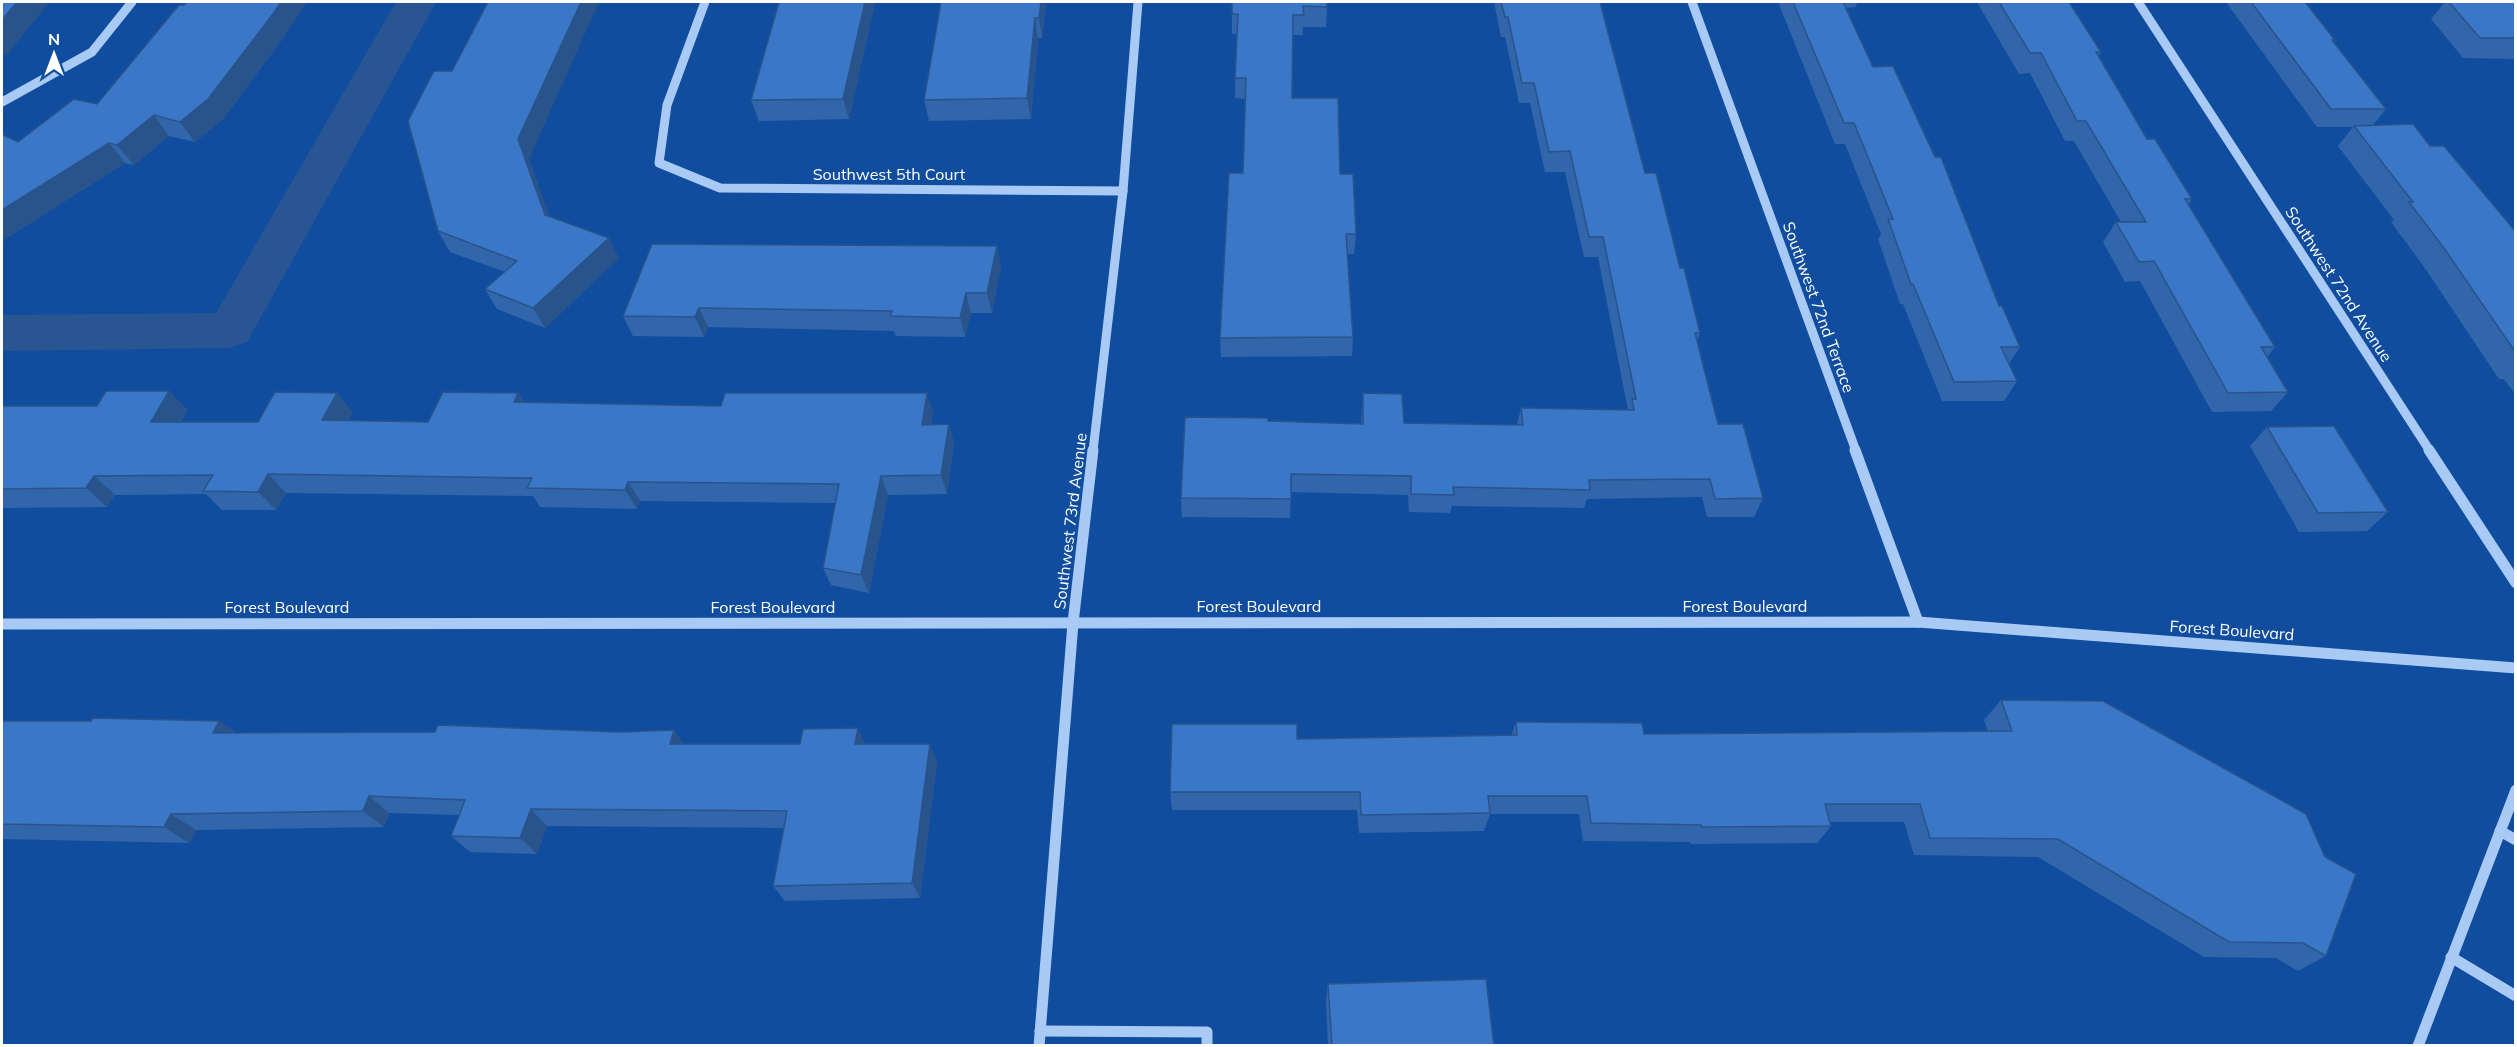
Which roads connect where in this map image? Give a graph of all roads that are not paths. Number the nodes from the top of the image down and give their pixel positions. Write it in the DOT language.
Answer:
graph roads {
  1 [pos="132,2"];
  2 [pos="705,2"];
  3 [pos="1138,2"];
  4 [pos="1692,2"];
  5 [pos="2138,2"];
  6 [pos="2,102"];
  7 [pos="1123,191"];
  8 [pos="2516,583"];
  9 [pos="1918,622"];
  10 [pos="1073,623"];
  11 [pos="2,624"];
  12 [pos="2516,668"];
  13 [pos="2516,790"];
  14 [pos="2500,831"];
  15 [pos="2516,840"];
  16 [pos="2451,957"];
  17 [pos="2516,996"];
  18 [pos="1040,1031"];
  19 [pos="1039,1046"];
  20 [pos="1207,1046"];
  21 [pos="2418,1046"];
  1 -- 6 [label="street"];
  2 -- 7 [label="street, Southwest 5th Court"];
  3 -- 7 [label="street, Southwest 73rd Avenue"];
  4 -- 9 [label="street, Southwest 72nd Terrace"];
  5 -- 8 [label="street, Southwest 72nd Avenue"];
  7 -- 10 [label="street, Southwest 73rd Avenue"];
  9 -- 10 [label="street, Forest Boulevard"];
  9 -- 12 [label="street, Forest Boulevard"];
  10 -- 11 [label="street, Forest Boulevard"];
  10 -- 18 [label="street, Southwest 73rd Avenue"];
  13 -- 14 [label="street"];
  14 -- 15 [label="street"];
  14 -- 16 [label="street"];
  16 -- 17 [label="street"];
  16 -- 21 [label="street"];
  18 -- 19 [label="street, Southwest 73rd Avenue"];
  18 -- 20 [label="street"];
}
